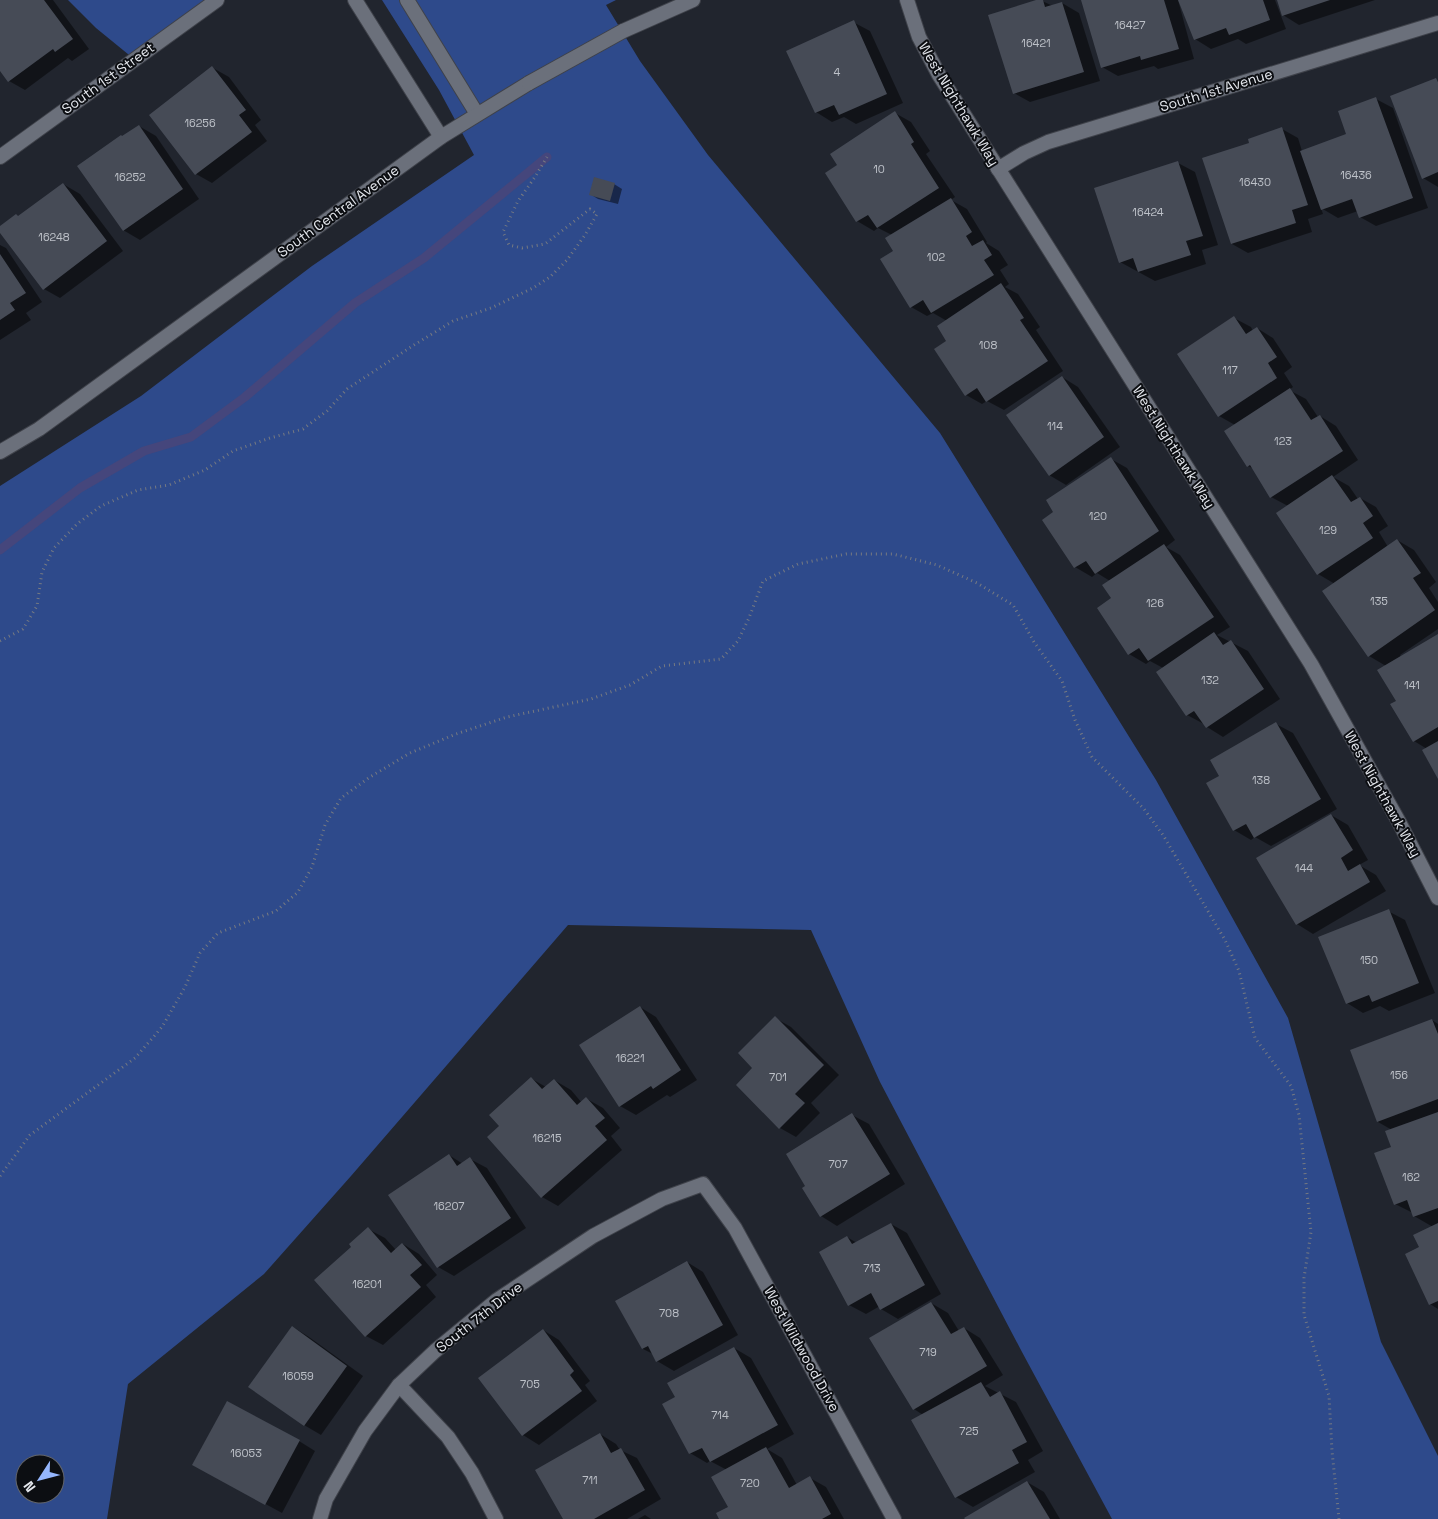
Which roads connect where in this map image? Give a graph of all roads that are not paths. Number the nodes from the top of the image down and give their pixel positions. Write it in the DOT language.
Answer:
graph roads {
  1 [pos="217,0"];
  2 [pos="355,0"];
  3 [pos="407,0"];
  4 [pos="694,0"];
  5 [pos="907,0"];
  6 [pos="1438,23"];
  7 [pos="477,114"];
  8 [pos="441,137"];
  9 [pos="0,157"];
  10 [pos="998,169"];
  11 [pos="0,452"];
  12 [pos="1438,898"];
  13 [pos="703,1184"];
  14 [pos="398,1385"];
  15 [pos="320,1519"];
  16 [pos="496,1519"];
  17 [pos="894,1519"];
  1 -- 9 [label="street, South 1st Street"];
  2 -- 8 [label="street"];
  3 -- 7 [label="street"];
  4 -- 7 [label="street, South Central Avenue, bridge"];
  5 -- 10 [label="street, West Nighthawk Way"];
  6 -- 10 [label="street, South 1st Avenue"];
  7 -- 8 [label="street, South Central Avenue"];
  8 -- 11 [label="street, South Central Avenue"];
  10 -- 12 [label="street, West Nighthawk Way"];
  13 -- 14 [label="street, South 7th Drive"];
  13 -- 17 [label="street, West Wildwood Drive"];
  14 -- 15 [label="street, South 7th Drive"];
  14 -- 16 [label="street"];
}
